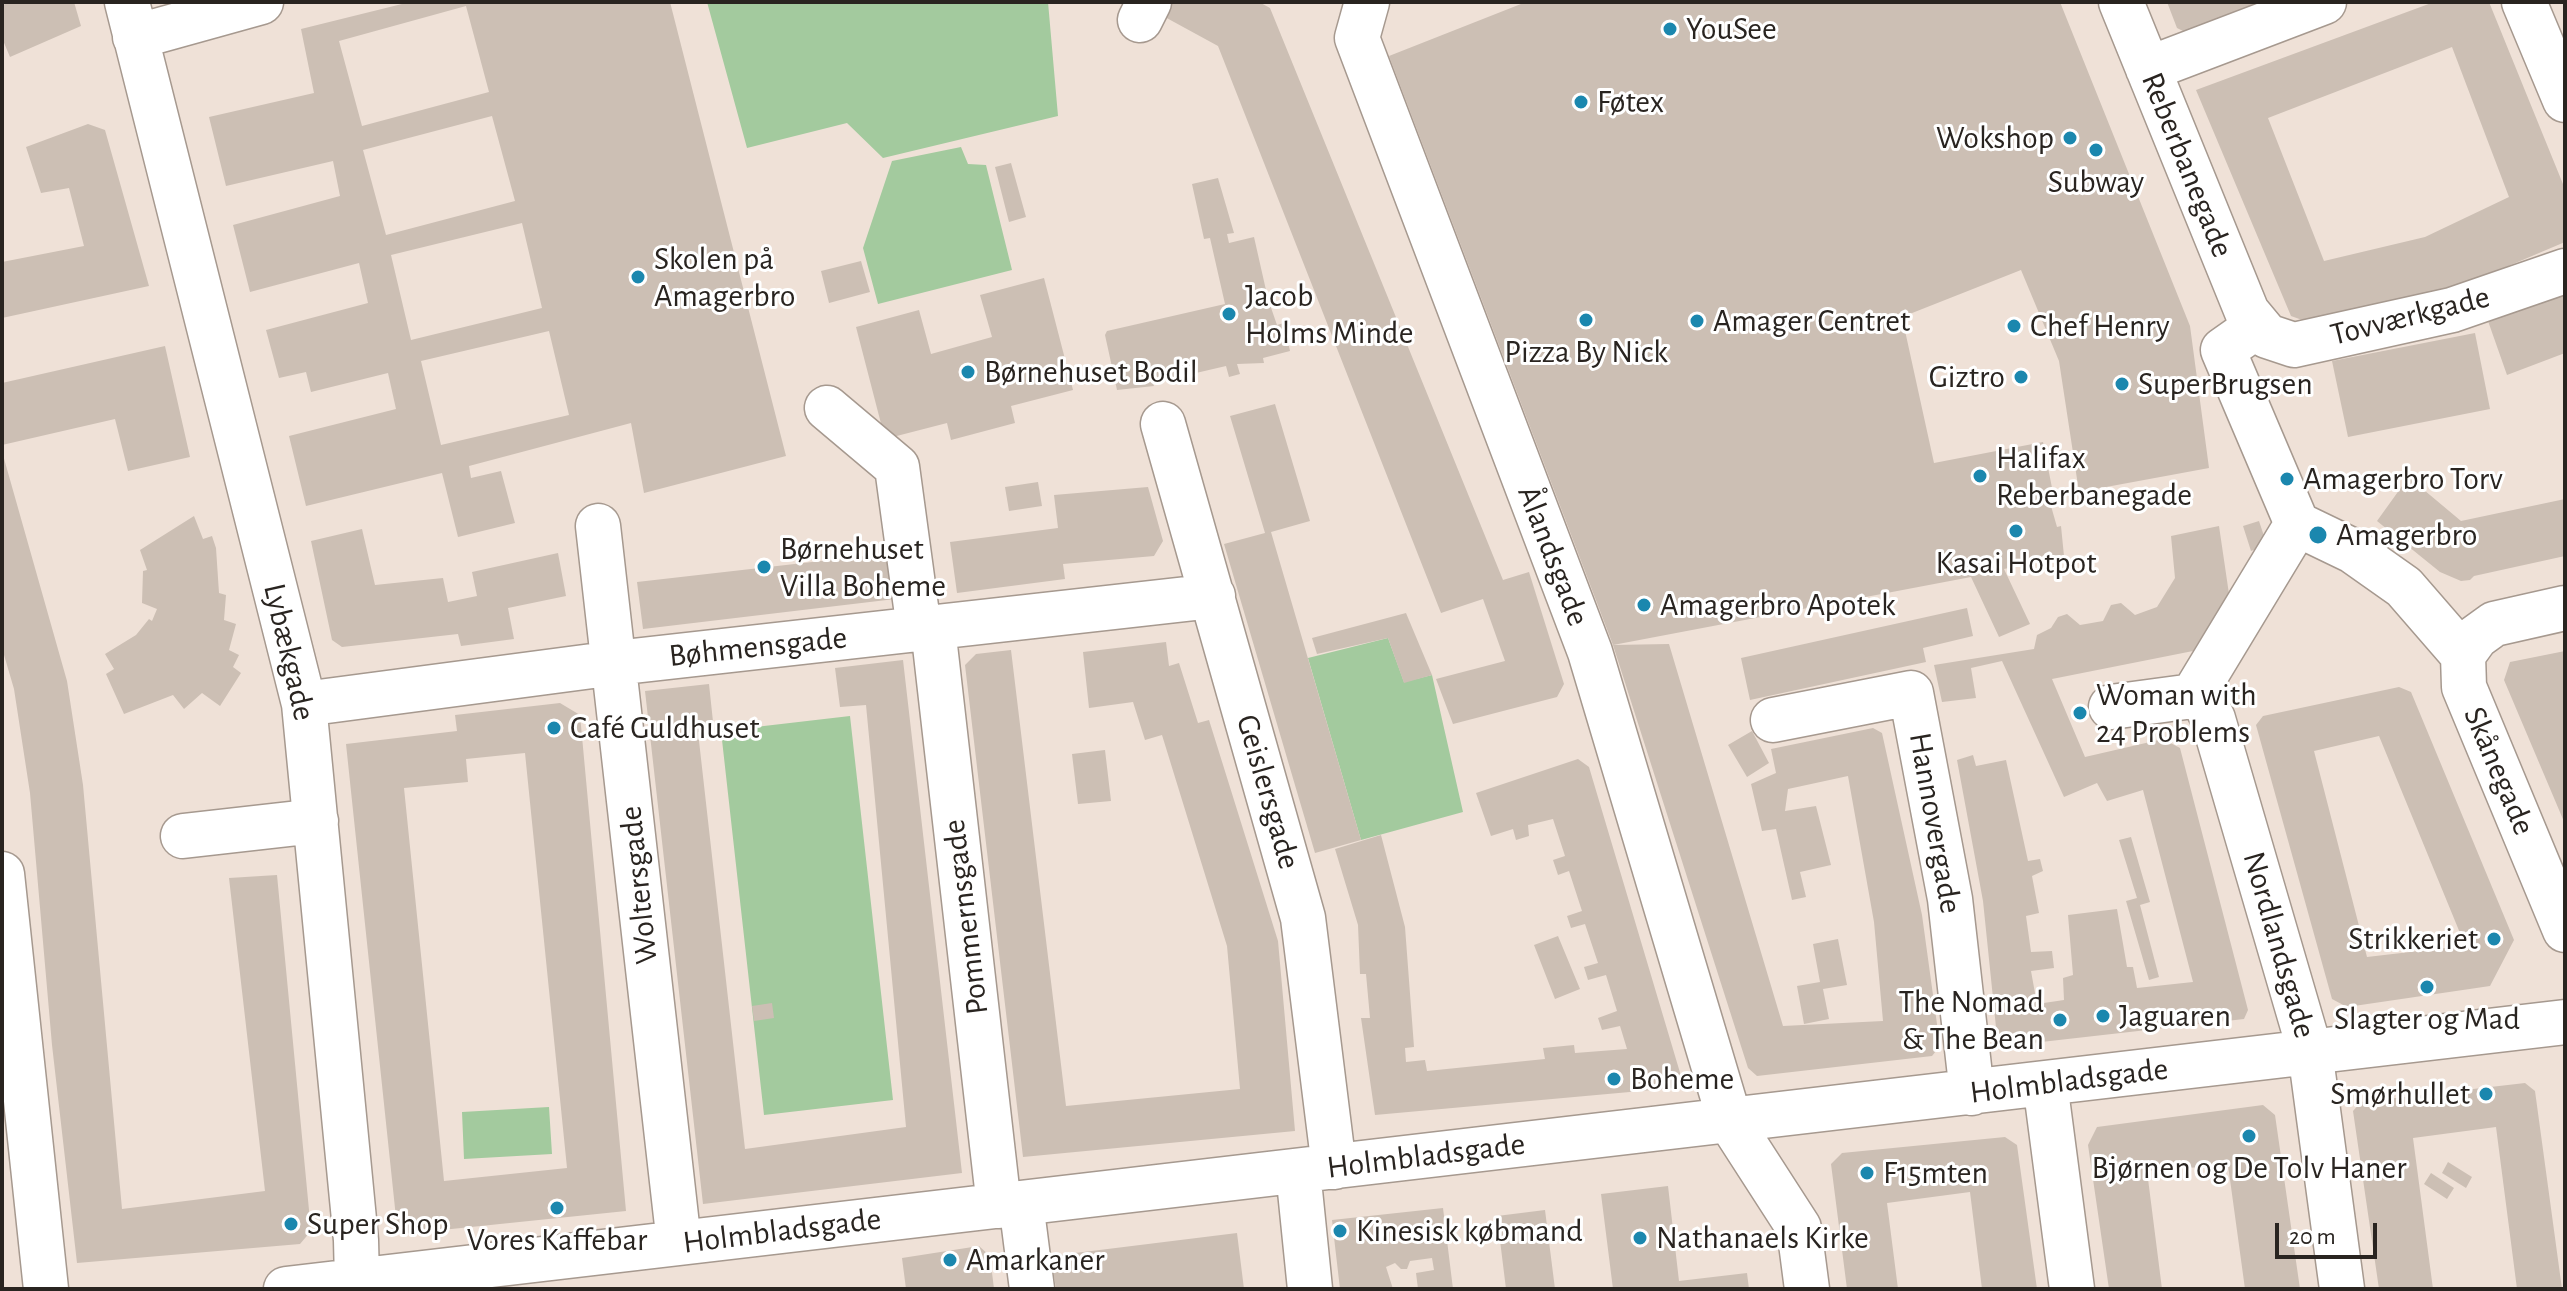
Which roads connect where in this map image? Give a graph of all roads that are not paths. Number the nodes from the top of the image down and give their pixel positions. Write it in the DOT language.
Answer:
graph roads {
  1 [pos="261,2"];
  2 [pos="1367,2"];
  3 [pos="2121,2"];
  4 [pos="2324,2"];
  5 [pos="2524,2"];
  6 [pos="131,19"];
  7 [pos="2148,69"];
  8 [pos="2565,100"];
  9 [pos="2565,271"];
  10 [pos="2257,326"];
  11 [pos="827,408"];
  12 [pos="1163,424"];
  13 [pos="2299,523"];
  14 [pos="598,526"];
  15 [pos="1213,596"];
  16 [pos="2565,608"];
  17 [pos="926,628"];
  18 [pos="2463,655"];
  19 [pos="615,663"];
  20 [pos="2193,696"];
  21 [pos="304,704"];
  22 [pos="2111,707"];
  23 [pos="1773,720"];
  24 [pos="316,821"];
  25 [pos="183,836"];
  26 [pos="2,874"];
  27 [pos="2565,930"];
  28 [pos="2565,1022"];
  29 [pos="2310,1051"];
  30 [pos="2045,1083"];
  31 [pos="1972,1093"];
  32 [pos="1730,1121"];
  33 [pos="1316,1169"];
  34 [pos="1010,1204"];
  35 [pos="679,1243"];
  36 [pos="357,1281"];
  37 [pos="46,1289"];
  38 [pos="286,1289"];
  39 [pos="1032,1289"];
  40 [pos="1310,1289"];
  41 [pos="1807,1289"];
  42 [pos="2072,1289"];
  43 [pos="2342,1289"];
  1 -- 6 [label="street, Lybækgade"];
  2 -- 32 [label="street, Ålandsgade"];
  3 -- 7 [label="street, Reberbanegade"];
  4 -- 7 [label="street"];
  5 -- 8 [label="street"];
  6 -- 21 [label="street, Lybækgade"];
  7 -- 10 [label="street, Reberbanegade"];
  9 -- 10 [label="street, Tovværkgade"];
  10 -- 13 [label="street"];
  11 -- 17 [label="street, Pommernsgade"];
  12 -- 15 [label="street, Geislersgade"];
  13 -- 18 [label="street"];
  13 -- 20 [label="street"];
  14 -- 19 [label="street, Woltersgade"];
  15 -- 17 [label="street, Bøhmensgade"];
  15 -- 33 [label="street, Geislersgade"];
  16 -- 18 [label="street"];
  17 -- 19 [label="street, Bøhmensgade"];
  17 -- 34 [label="street, Pommernsgade"];
  18 -- 27 [label="street, Skånegade"];
  19 -- 21 [label="street, Bøhmensgade"];
  19 -- 35 [label="street, Woltersgade"];
  20 -- 22 [label="street"];
  20 -- 29 [label="street, Nordlandsgade"];
  21 -- 24 [label="street, Lybækgade"];
  23 -- 31 [label="street, Hannovergade"];
  24 -- 25 [label="street"];
  24 -- 36 [label="street, Lybækgade"];
  26 -- 37 [label="street"];
  28 -- 29 [label="street, Holmbladsgade"];
  29 -- 30 [label="street, Holmbladsgade"];
  29 -- 43 [label="street, Nordlandsgade"];
  30 -- 31 [label="street, Holmbladsgade"];
  30 -- 42 [label="street"];
  31 -- 32 [label="street, Holmbladsgade"];
  32 -- 33 [label="street, Holmbladsgade"];
  32 -- 41 [label="street, Ålandsgade"];
  33 -- 34 [label="street, Holmbladsgade"];
  33 -- 40 [label="street, Geislersgade"];
  34 -- 35 [label="street, Holmbladsgade"];
  34 -- 39 [label="street, Pommernsgade"];
  35 -- 36 [label="street, Holmbladsgade"];
  36 -- 38 [label="street, Holmbladsgade"];
}
